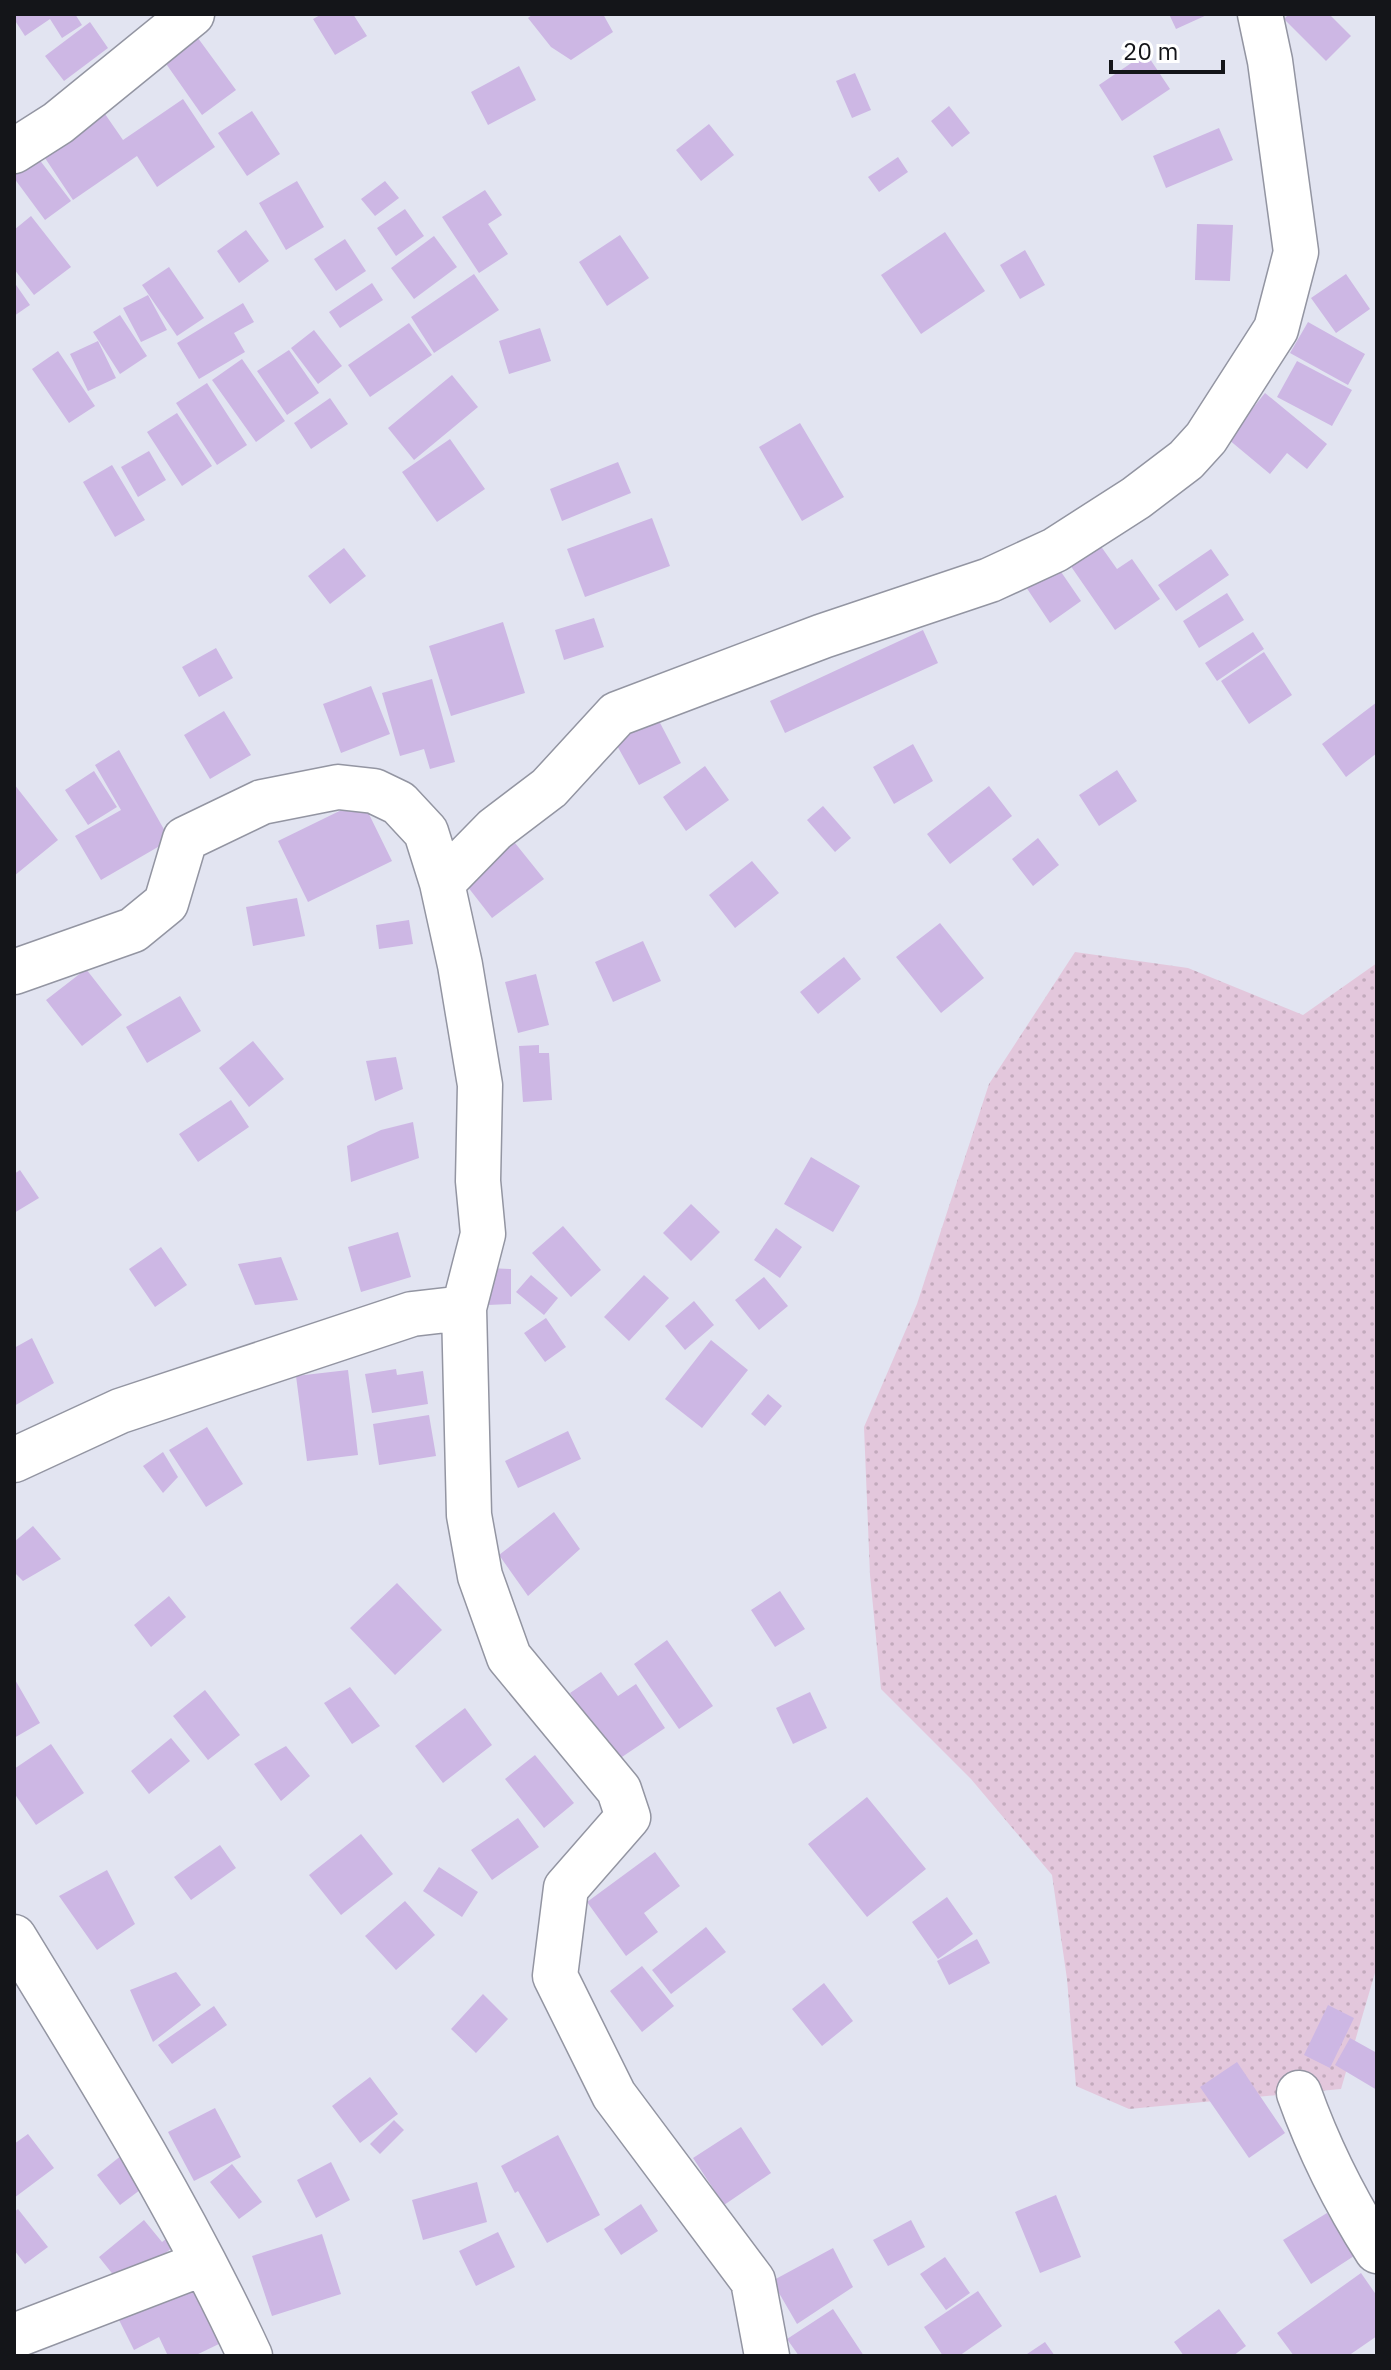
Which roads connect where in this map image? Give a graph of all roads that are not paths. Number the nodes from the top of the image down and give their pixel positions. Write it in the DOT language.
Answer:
graph roads {
  1 [pos="192,14"];
  2 [pos="1260,14"];
  3 [pos="14,151"];
  4 [pos="442,883"];
  5 [pos="14,972"];
  6 [pos="464,1308"];
  7 [pos="14,1460"];
  8 [pos="14,1937"];
  9 [pos="1299,2093"];
  10 [pos="1377,2251"];
  11 [pos="204,2263"];
  12 [pos="14,2336"];
  13 [pos="250,2356"];
  14 [pos="767,2356"];
  1 -- 3 [label="street"];
  2 -- 4 [label="street"];
  4 -- 5 [label="street"];
  4 -- 6 [label="street"];
  6 -- 7 [label="street"];
  6 -- 14 [label="street"];
  8 -- 11 [label="street"];
  9 -- 10 [label="street"];
  11 -- 12 [label="street"];
  11 -- 13 [label="street"];
}
